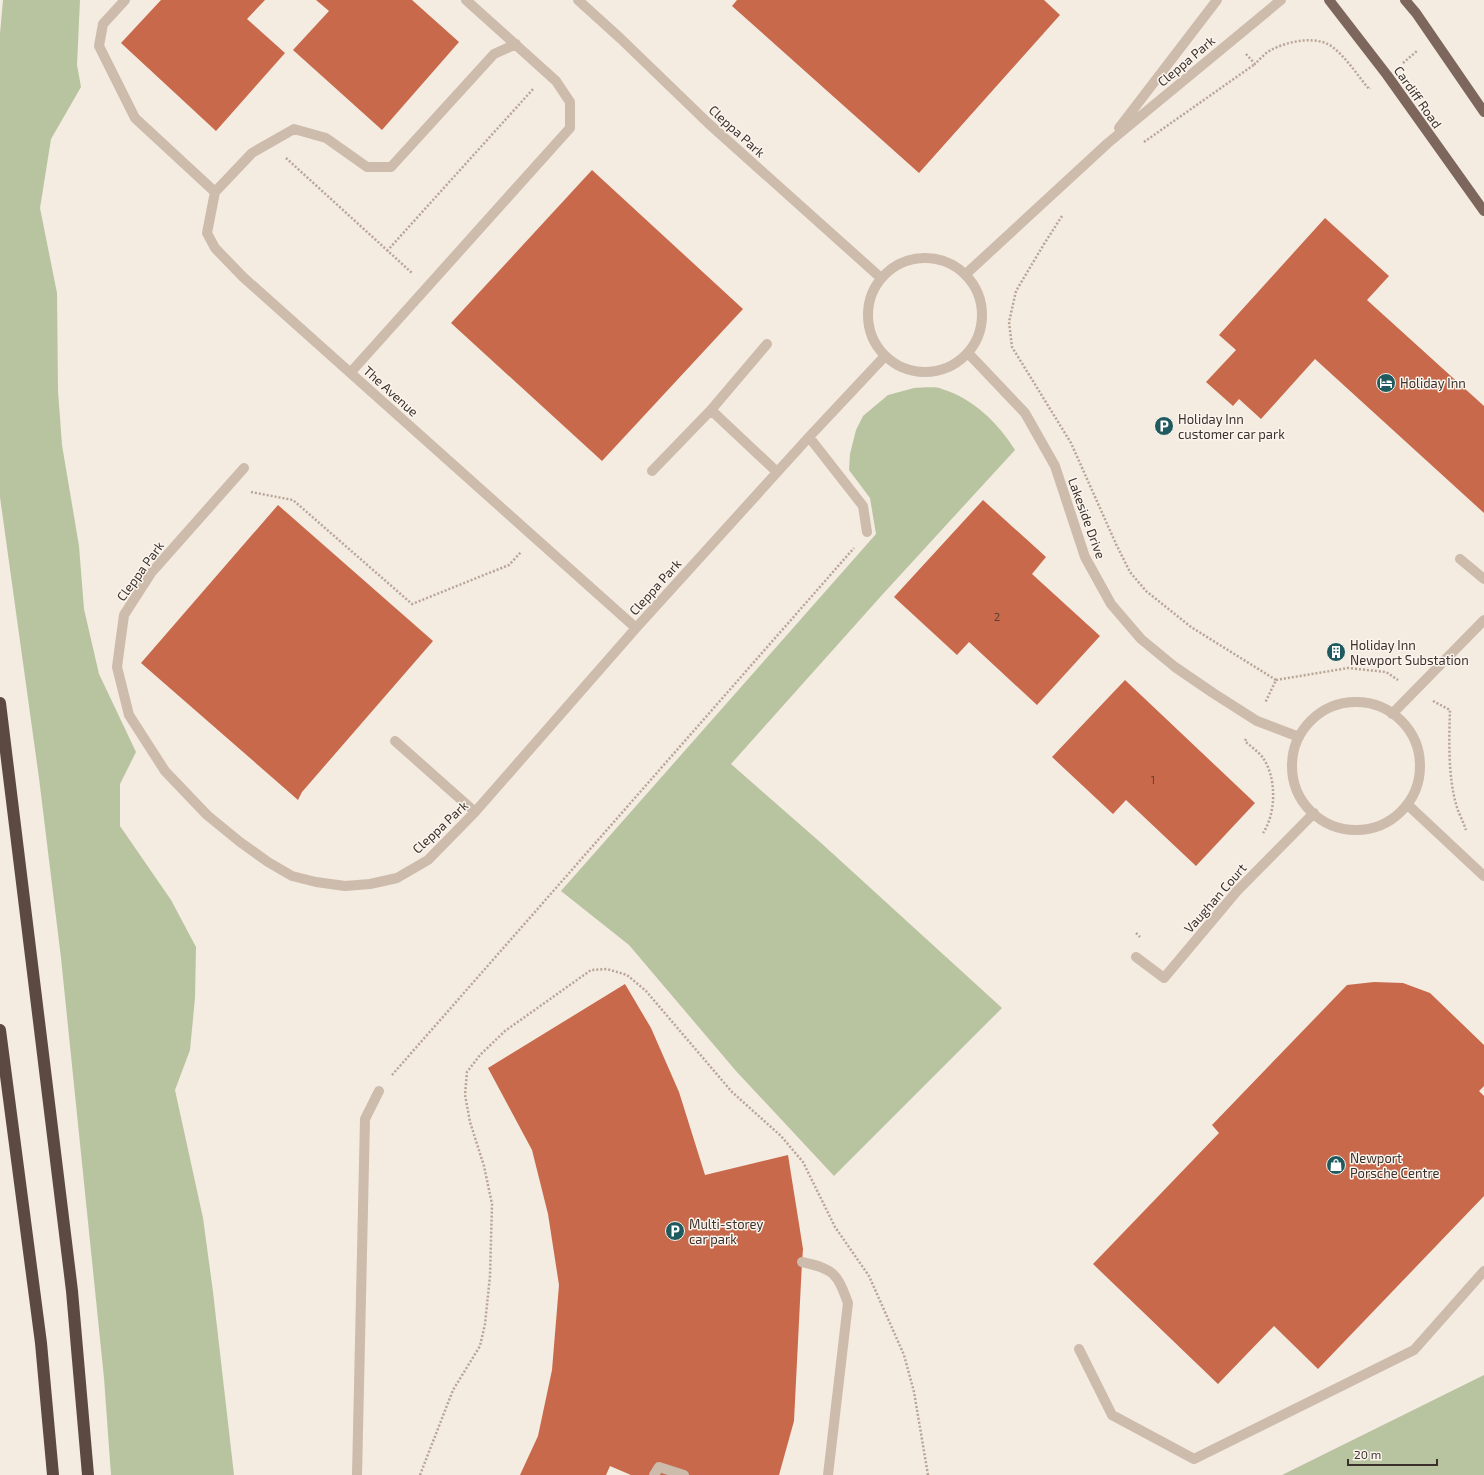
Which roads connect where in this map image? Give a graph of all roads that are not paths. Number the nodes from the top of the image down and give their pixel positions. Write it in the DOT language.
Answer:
graph roads {
  1 [pos="125,0"];
  2 [pos="466,0"];
  3 [pos="578,0"];
  4 [pos="1217,0"];
  5 [pos="1281,0"];
  6 [pos="1329,0"];
  7 [pos="1405,0"];
  8 [pos="516,44"];
  9 [pos="1484,112"];
  10 [pos="1108,143"];
  11 [pos="215,192"];
  12 [pos="1484,211"];
  13 [pos="967,273"];
  14 [pos="881,278"];
  15 [pos="767,344"];
  16 [pos="968,353"];
  17 [pos="885,356"];
  18 [pos="351,372"];
  19 [pos="711,410"];
  20 [pos="809,437"];
  21 [pos="244,468"];
  22 [pos="652,471"];
  23 [pos="777,472"];
  24 [pos="867,532"];
  25 [pos="1460,559"];
  26 [pos="1484,579"];
  27 [pos="1484,620"];
  28 [pos="636,628"];
  29 [pos="0,703"];
  30 [pos="1392,714"];
  31 [pos="1299,737"];
  32 [pos="395,741"];
  33 [pos="1408,805"];
  34 [pos="475,812"];
  35 [pos="1314,813"];
  36 [pos="1484,876"];
  37 [pos="1136,957"];
  38 [pos="0,1030"];
  39 [pos="379,1091"];
  40 [pos="802,1262"];
  41 [pos="1484,1271"];
  42 [pos="1079,1349"];
  43 [pos="828,1473"];
  44 [pos="53,1475"];
  45 [pos="88,1475"];
  46 [pos="357,1475"];
  47 [pos="654,1475"];
  48 [pos="684,1475"];
  1 -- 11 [label="street"];
  2 -- 8 [label="street"];
  3 -- 14 [label="street, Cleppa Park"];
  4 -- 10 [label="street, Cleppa Park"];
  5 -- 10 [label="street, Cleppa Park"];
  6 -- 12 [label="main road, Cardiff Road"];
  7 -- 9 [label="main road"];
  8 -- 11 [label="street"];
  8 -- 18 [label="street"];
  10 -- 13 [label="street, Cleppa Park"];
  11 -- 18 [label="street, The Avenue"];
  13 -- 14 [label="street"];
  13 -- 16 [label="street"];
  14 -- 17 [label="street"];
  15 -- 19 [label="street"];
  16 -- 17 [label="street"];
  16 -- 31 [label="street, Lakeside Drive"];
  17 -- 20 [label="street, Cleppa Park"];
  18 -- 28 [label="street, The Avenue"];
  19 -- 22 [label="street"];
  19 -- 23 [label="street"];
  20 -- 23 [label="street, Cleppa Park"];
  20 -- 24 [label="street"];
  21 -- 34 [label="street, Cleppa Park"];
  23 -- 28 [label="street, Cleppa Park"];
  25 -- 26 [label="street"];
  27 -- 30 [label="street"];
  28 -- 34 [label="street, Cleppa Park"];
  29 -- 45 [label="highway"];
  30 -- 31 [label="street"];
  30 -- 33 [label="street"];
  31 -- 35 [label="street"];
  32 -- 34 [label="street"];
  33 -- 35 [label="street"];
  33 -- 36 [label="street"];
  35 -- 37 [label="street, Vaughan Court"];
  38 -- 44 [label="highway"];
  39 -- 46 [label="street"];
  40 -- 43 [label="street"];
  41 -- 42 [label="street"];
  47 -- 48 [label="street"];
}
